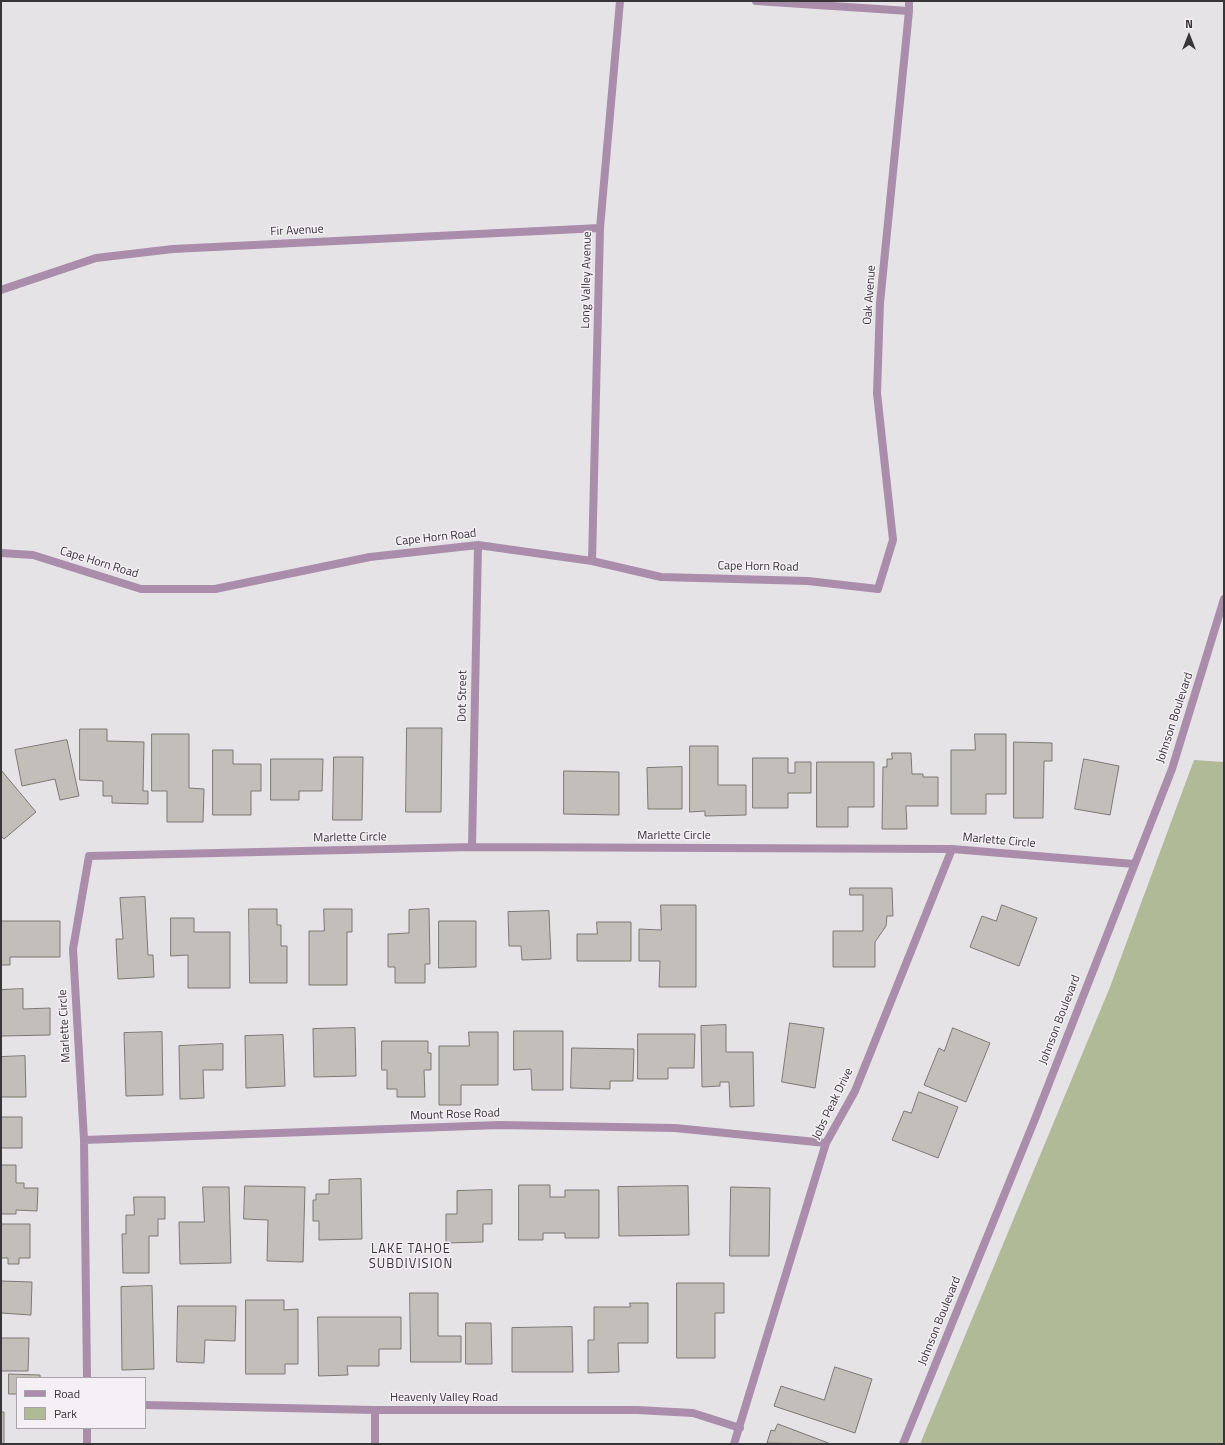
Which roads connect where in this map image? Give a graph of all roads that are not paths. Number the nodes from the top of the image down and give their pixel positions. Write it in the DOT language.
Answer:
graph roads {
  1 [pos="620,1"];
  2 [pos="756,1"];
  3 [pos="909,1"];
  4 [pos="909,11"];
  5 [pos="600,228"];
  6 [pos="1,290"];
  7 [pos="478,545"];
  8 [pos="1,552"];
  9 [pos="592,561"];
  10 [pos="878,589"];
  11 [pos="1224,599"];
  12 [pos="472,847"];
  13 [pos="952,849"];
  14 [pos="1134,864"];
  15 [pos="84,1140"];
  16 [pos="826,1143"];
  17 [pos="87,1377"];
  18 [pos="146,1406"];
  19 [pos="375,1410"];
  20 [pos="740,1428"];
  21 [pos="87,1429"];
  22 [pos="88,1444"];
  23 [pos="375,1444"];
  24 [pos="734,1444"];
  25 [pos="902,1444"];
  1 -- 5 [label="street, Long Valley Avenue"];
  2 -- 4 [label="street"];
  3 -- 4 [label="street, Oak Avenue"];
  4 -- 10 [label="street, Oak Avenue"];
  5 -- 6 [label="street, Fir Avenue"];
  5 -- 9 [label="street, Long Valley Avenue"];
  7 -- 8 [label="street, Cape Horn Road"];
  7 -- 9 [label="street, Cape Horn Road"];
  7 -- 12 [label="street, Dot Street"];
  9 -- 10 [label="street, Cape Horn Road"];
  11 -- 14 [label="street, Johnson Boulevard"];
  12 -- 13 [label="street, Marlette Circle"];
  12 -- 15 [label="street, Marlette Circle"];
  13 -- 14 [label="street, Marlette Circle"];
  13 -- 16 [label="street, Jobs Peak Drive"];
  14 -- 25 [label="street, Johnson Boulevard"];
  15 -- 16 [label="street, Mount Rose Road"];
  15 -- 17 [label="street, Marlette Circle"];
  16 -- 20 [label="street, Jobs Peak Drive"];
  18 -- 19 [label="street, Heavenly Valley Road"];
  19 -- 20 [label="street, Heavenly Valley Road"];
  19 -- 23 [label="street"];
  20 -- 24 [label="street, Jobs Peak Drive"];
  21 -- 22 [label="street"];
}
